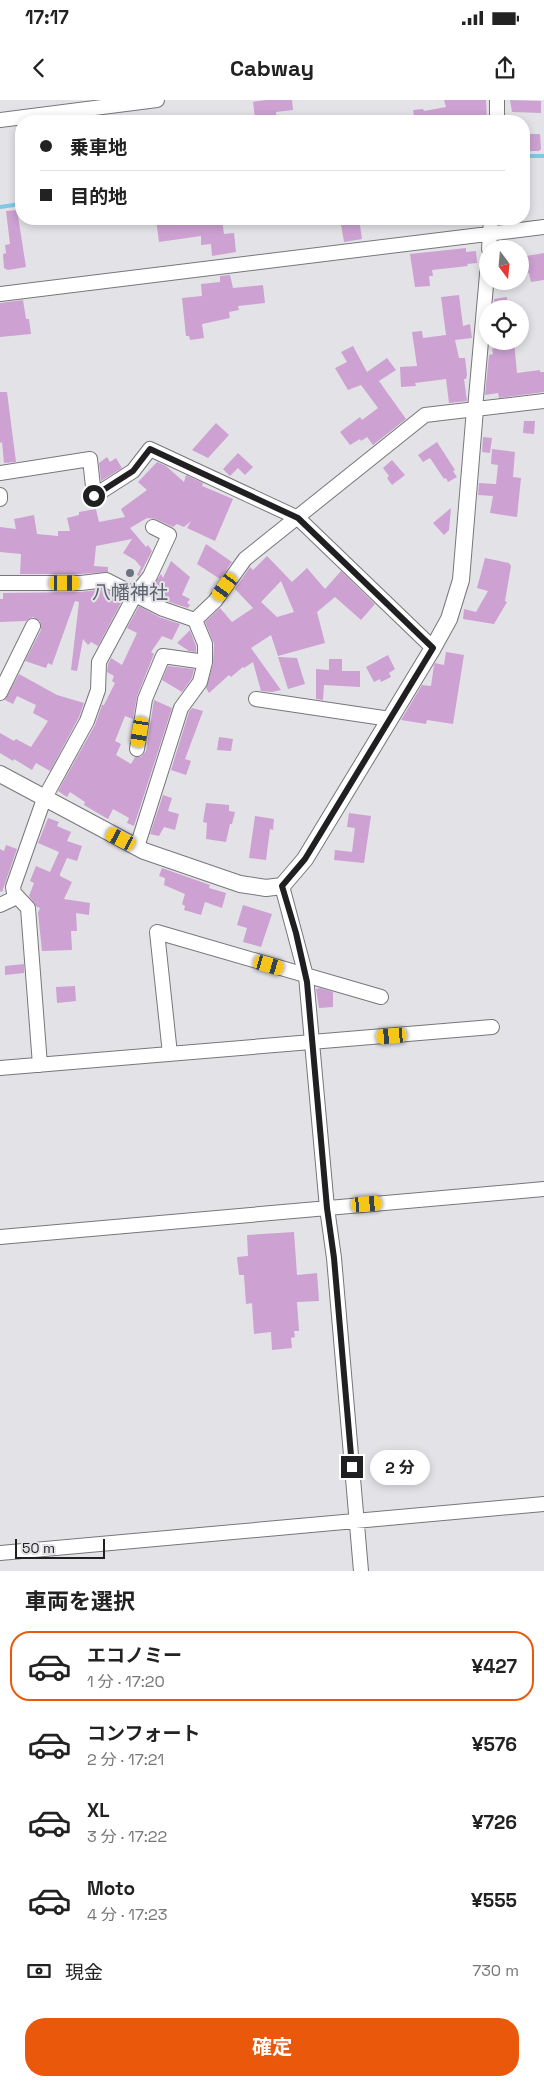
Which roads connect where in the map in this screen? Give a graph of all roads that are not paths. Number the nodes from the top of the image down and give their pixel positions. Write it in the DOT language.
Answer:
graph roads {
  1 [pos="157,100"];
  2 [pos="497,100"];
  3 [pos="39,115"];
  4 [pos="497,115"];
  5 [pos="15,118"];
  6 [pos="0,120"];
  7 [pos="491,225"];
  8 [pos="544,227"];
  9 [pos="490,233"];
  10 [pos="490,240"];
  11 [pos="486,290"];
  12 [pos="0,294"];
  13 [pos="544,401"];
  14 [pos="475,409"];
  15 [pos="0,473"];
  16 [pos="0,495"];
  17 [pos="0,499"];
  18 [pos="298,518"];
  19 [pos="153,527"];
  20 [pos="0,583"];
  21 [pos="135,595"];
  22 [pos="195,620"];
  23 [pos="33,626"];
  24 [pos="433,648"];
  25 [pos="205,662"];
  26 [pos="0,693"];
  27 [pos="256,699"];
  28 [pos="390,719"];
  29 [pos="137,749"];
  30 [pos="0,774"];
  31 [pos="44,799"];
  32 [pos="136,847"];
  33 [pos="282,886"];
  34 [pos="17,897"];
  35 [pos="0,905"];
  36 [pos="306,976"];
  37 [pos="381,997"];
  38 [pos="492,1027"];
  39 [pos="313,1042"];
  40 [pos="170,1054"];
  41 [pos="40,1065"];
  42 [pos="0,1068"];
  43 [pos="544,1189"];
  44 [pos="327,1208"];
  45 [pos="0,1237"];
  46 [pos="544,1504"];
  47 [pos="357,1521"];
  48 [pos="0,1553"];
  49 [pos="361,1571"];
  1 -- 3 [label="street"];
  2 -- 4 [label="street"];
  5 -- 6 [label="street"];
  7 -- 9 [label="street"];
  8 -- 9 [label="street"];
  9 -- 10 [label="street"];
  9 -- 12 [label="street"];
  11 -- 14 [label="street"];
  13 -- 14 [label="street"];
  14 -- 18 [label="street"];
  14 -- 24 [label="street"];
  15 -- 18 [label="street"];
  16 -- 17 [label="street"];
  18 -- 22 [label="street"];
  18 -- 24 [label="street"];
  19 -- 21 [label="street"];
  20 -- 21 [label="street"];
  21 -- 22 [label="street"];
  21 -- 31 [label="street"];
  22 -- 25 [label="street"];
  23 -- 26 [label="street"];
  24 -- 28 [label="street"];
  25 -- 29 [label="street"];
  25 -- 32 [label="street"];
  27 -- 28 [label="street"];
  28 -- 33 [label="street"];
  30 -- 31 [label="street"];
  31 -- 32 [label="street"];
  31 -- 34 [label="street"];
  32 -- 33 [label="street"];
  33 -- 36 [label="street"];
  34 -- 35 [label="street"];
  34 -- 41 [label="street"];
  36 -- 37 [label="street"];
  36 -- 39 [label="street"];
  36 -- 40 [label="street"];
  38 -- 39 [label="street"];
  39 -- 40 [label="street"];
  39 -- 44 [label="street"];
  40 -- 41 [label="street"];
  41 -- 42 [label="street"];
  43 -- 44 [label="street"];
  44 -- 45 [label="street"];
  44 -- 47 [label="street"];
  46 -- 47 [label="street"];
  47 -- 48 [label="street"];
  47 -- 49 [label="street"];
}
